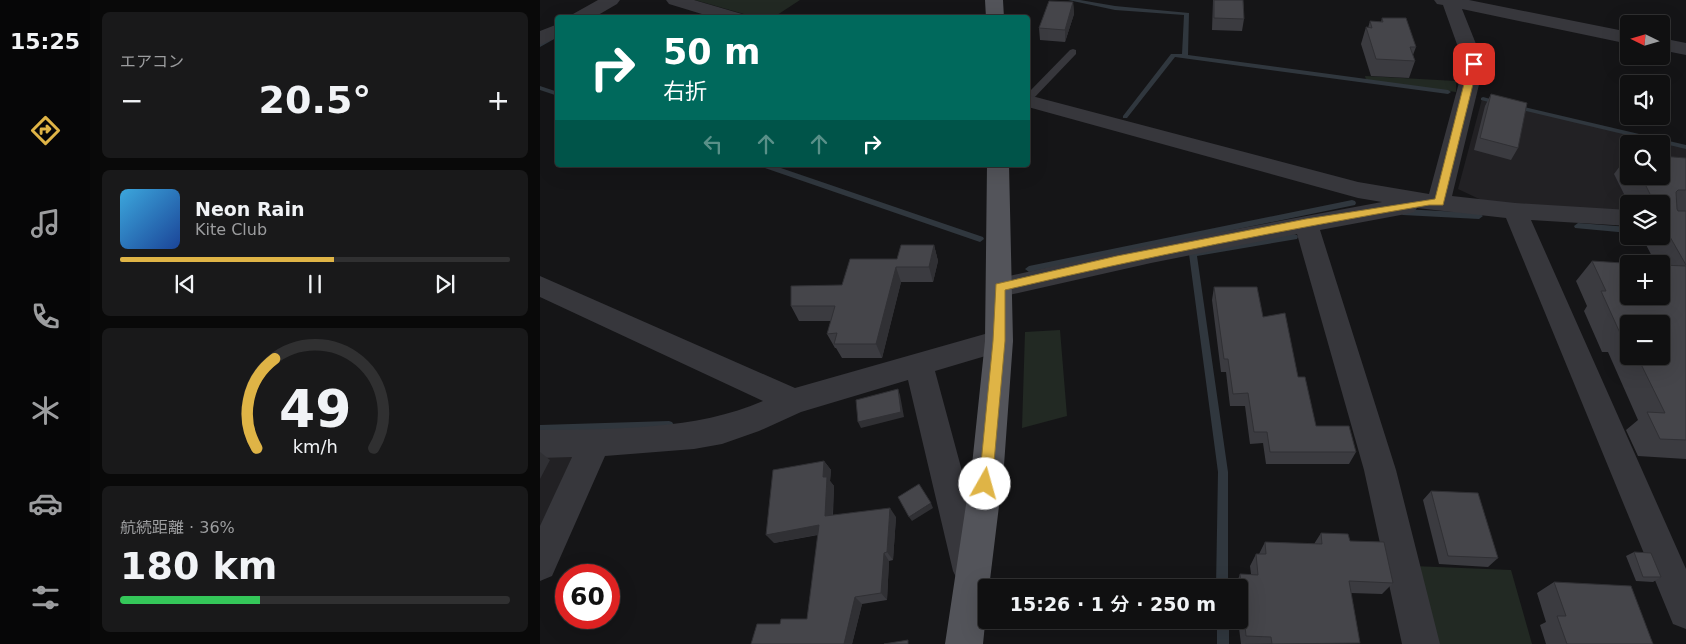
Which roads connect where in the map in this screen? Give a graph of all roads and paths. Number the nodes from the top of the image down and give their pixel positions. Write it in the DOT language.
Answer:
graph roads {
  1 [pos="611,0"];
  2 [pos="675,0"];
  3 [pos="994,0"];
  4 [pos="1447,1"];
  5 [pos="584,15"];
  6 [pos="726,15"];
  7 [pos="995,15"];
  8 [pos="555,32"];
  9 [pos="1620,36"];
  10 [pos="540,39"];
  11 [pos="1670,46"];
  12 [pos="1686,49"];
  13 [pos="1073,52"];
  14 [pos="1030,98"];
  15 [pos="1030,101"];
  16 [pos="998,167"];
  17 [pos="1434,202"];
  18 [pos="1515,211"];
  19 [pos="1620,217"];
  20 [pos="1306,223"];
  21 [pos="540,286"];
  22 [pos="1000,287"];
  23 [pos="999,341"];
  24 [pos="919,364"];
  25 [pos="794,401"];
  26 [pos="595,443"];
  27 [pos="540,444"];
  28 [pos="540,564"];
  29 [pos="974,583"];
  30 [pos="1686,611"];
  31 [pos="964,644"];
  32 [pos="1421,644"];
  1 -- 5 [label="street"];
  2 -- 6 [label="street"];
  3 -- 7 [label="main road"];
  4 -- 9 [label="street"];
  4 -- 17 [label="street"];
  8 -- 10 [label="street"];
  11 -- 12 [label="street"];
  13 -- 14 [label="lane"];
  15 -- 17 [label="street"];
  16 -- 22 [label="main road"];
  17 -- 18 [label="street"];
  17 -- 20 [label="street"];
  18 -- 19 [label="street"];
  18 -- 30 [label="street"];
  20 -- 22 [label="street"];
  20 -- 32 [label="street"];
  21 -- 25 [label="street"];
  22 -- 23 [label="main road"];
  23 -- 24 [label="street"];
  23 -- 29 [label="main road"];
  24 -- 25 [label="street"];
  24 -- 29 [label="street"];
  25 -- 26 [label="street"];
  26 -- 27 [label="street"];
  26 -- 28 [label="street"];
  29 -- 31 [label="main road"];
}
